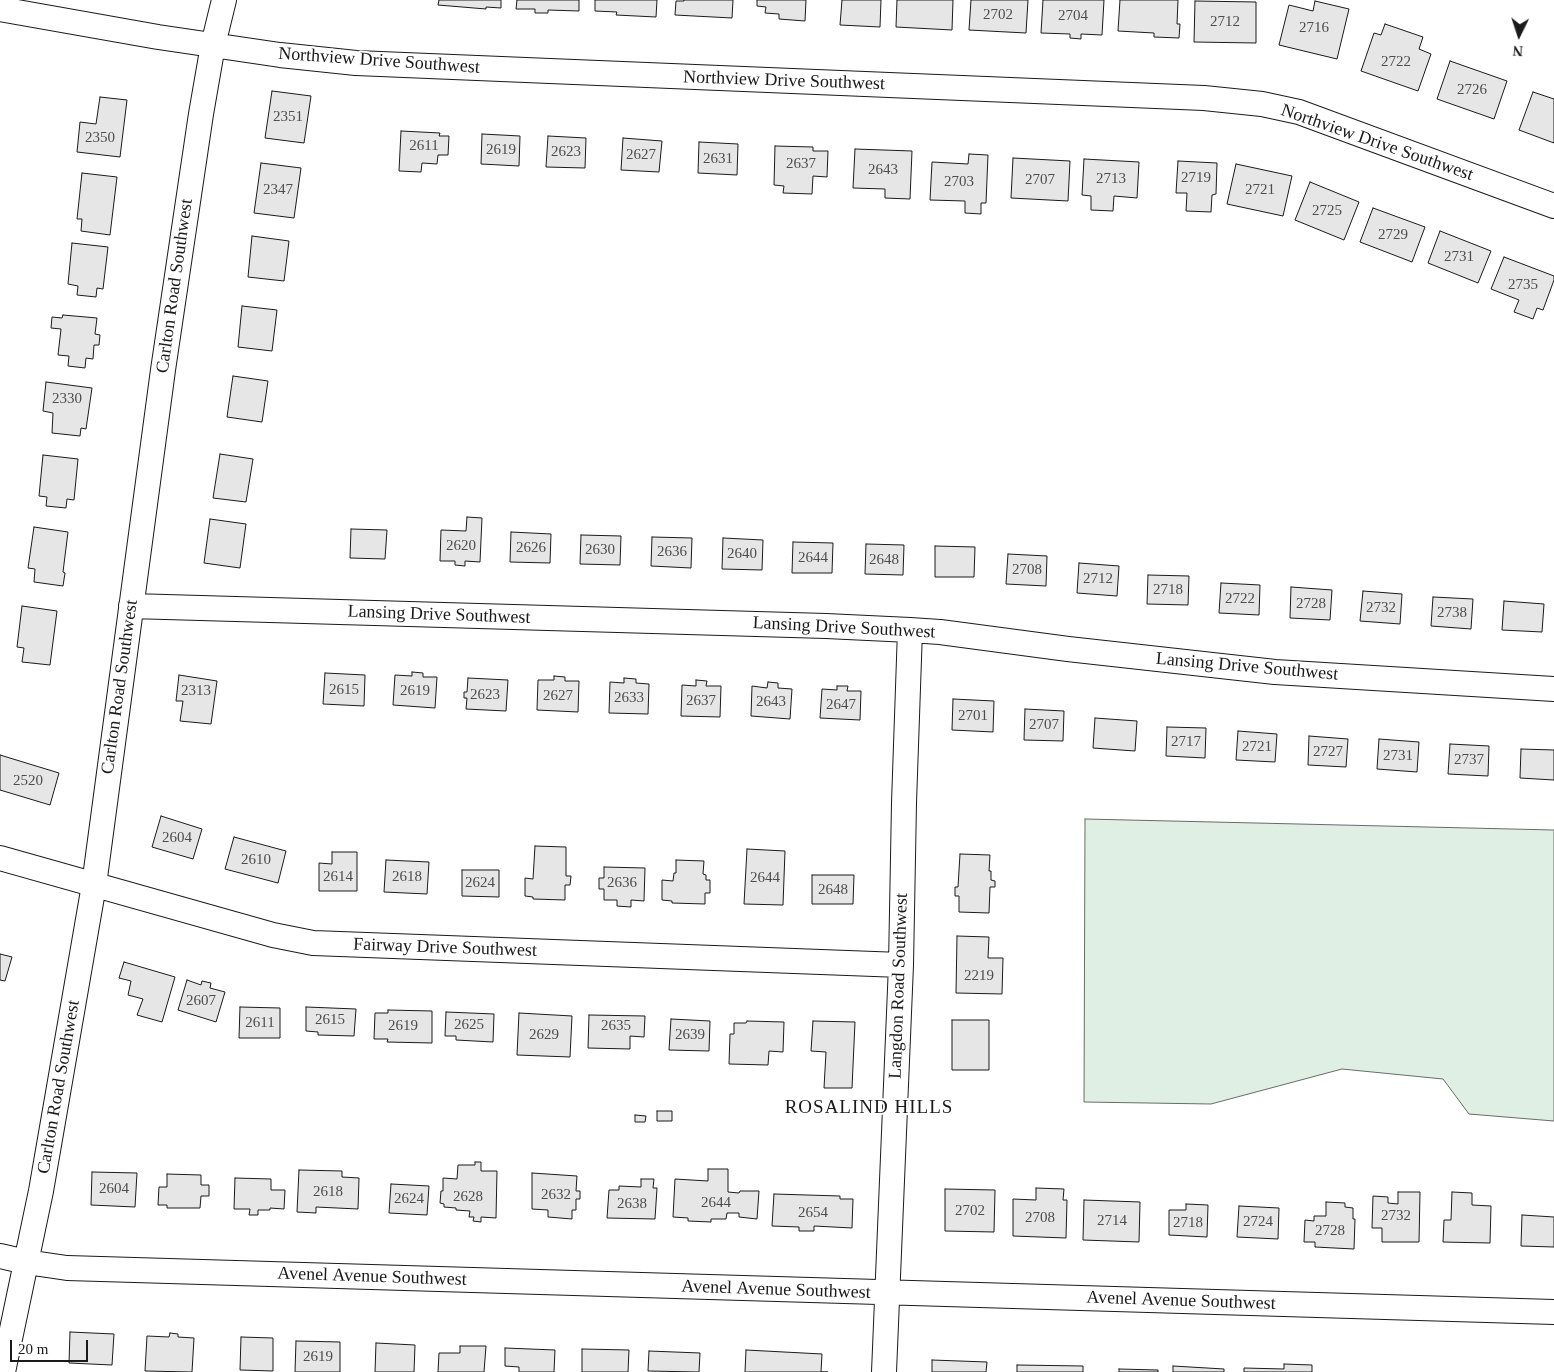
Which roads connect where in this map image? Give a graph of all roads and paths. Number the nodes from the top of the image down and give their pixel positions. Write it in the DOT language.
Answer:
graph roads {
  1 [pos="224,0"];
  2 [pos="0,8"];
  3 [pos="213,45"];
  4 [pos="1554,206"];
  5 [pos="131,606"];
  6 [pos="910,630"];
  7 [pos="1554,689"];
  8 [pos="0,858"];
  9 [pos="94,885"];
  10 [pos="901,965"];
  11 [pos="0,1256"];
  12 [pos="26,1262"];
  13 [pos="888,1293"];
  14 [pos="1554,1312"];
  15 [pos="3,1372"];
  16 [pos="884,1372"];
  1 -- 3 [label="street, Carlton Road Southwest"];
  2 -- 3 [label="street, Northview Drive Southwest"];
  3 -- 4 [label="street, Northview Drive Southwest"];
  3 -- 5 [label="street, Carlton Road Southwest"];
  5 -- 6 [label="street, Lansing Drive Southwest"];
  5 -- 9 [label="street, Carlton Road Southwest"];
  6 -- 7 [label="street, Lansing Drive Southwest"];
  6 -- 10 [label="street, Langdon Road Southwest"];
  8 -- 9 [label="street, Fairway Drive Southwest"];
  9 -- 10 [label="street, Fairway Drive Southwest"];
  9 -- 12 [label="street, Carlton Road Southwest"];
  10 -- 13 [label="street, Langdon Road Southwest"];
  11 -- 12 [label="street, Avenel Avenue Southwest"];
  12 -- 13 [label="street, Avenel Avenue Southwest"];
  12 -- 15 [label="street, Carlton Road Southwest"];
  13 -- 14 [label="street, Avenel Avenue Southwest"];
  13 -- 16 [label="street, Langdon Road Southwest"];
}
